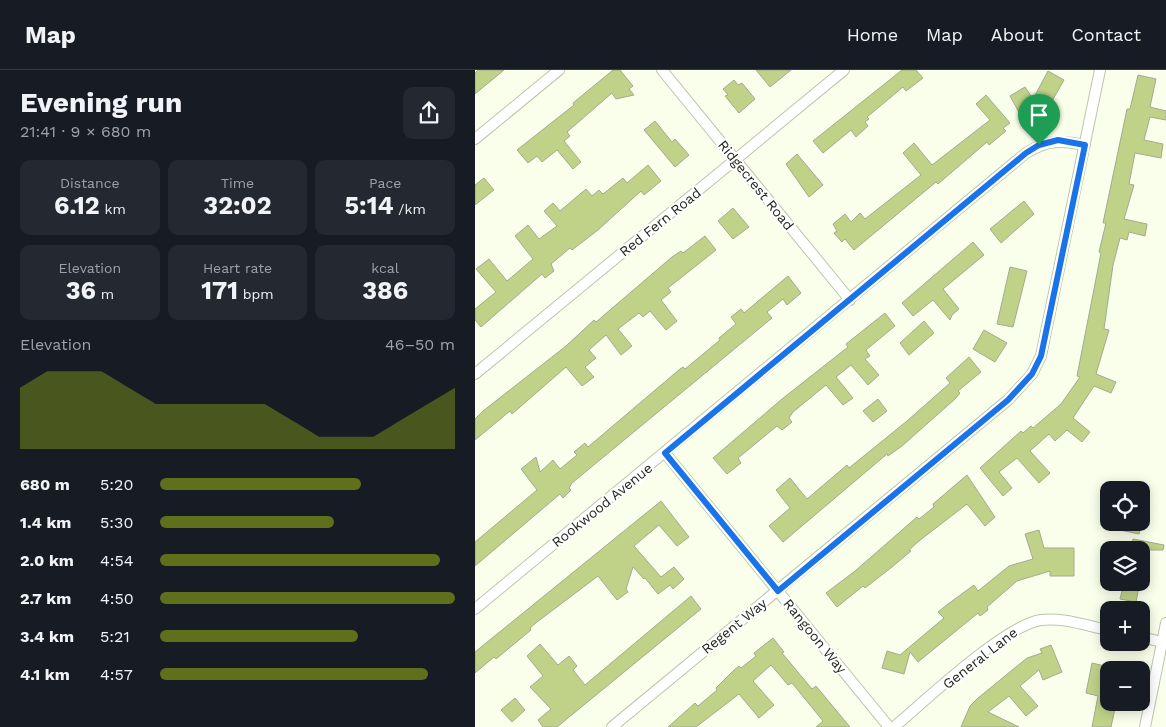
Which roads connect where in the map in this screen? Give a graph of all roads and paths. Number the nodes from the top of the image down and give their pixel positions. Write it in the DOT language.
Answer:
graph roads {
  1 [pos="559,70"];
  2 [pos="661,70"];
  3 [pos="844,70"];
  4 [pos="1100,70"];
  5 [pos="475,140"];
  6 [pos="1085,145"];
  7 [pos="735,160"];
  8 [pos="850,300"];
  9 [pos="475,374"];
  10 [pos="665,453"];
  11 [pos="778,591"];
  12 [pos="475,608"];
  13 [pos="1166,623"];
  14 [pos="1100,628"];
  15 [pos="1150,639"];
  16 [pos="1162,642"];
  17 [pos="611,727"];
  18 [pos="889,727"];
  19 [pos="893,727"];
  20 [pos="1145,727"];
  1 -- 5 [label="street"];
  2 -- 7 [label="street, Ridgecrest Road"];
  3 -- 7 [label="street, Red Fern Road"];
  4 -- 6 [label="street, Regent Way"];
  6 -- 8 [label="street, Rookwood Avenue"];
  6 -- 11 [label="street, Regent Way"];
  7 -- 8 [label="street, Ridgecrest Road"];
  7 -- 9 [label="street, Red Fern Road"];
  8 -- 10 [label="street, Rookwood Avenue"];
  10 -- 11 [label="street, Rangoon Way"];
  10 -- 12 [label="street, Rookwood Avenue"];
  11 -- 17 [label="street, Regent Way"];
  11 -- 18 [label="street, Rangoon Way"];
  13 -- 16 [label="street"];
  14 -- 19 [label="street, General Lane"];
  15 -- 16 [label="street"];
  16 -- 20 [label="street"];
}
